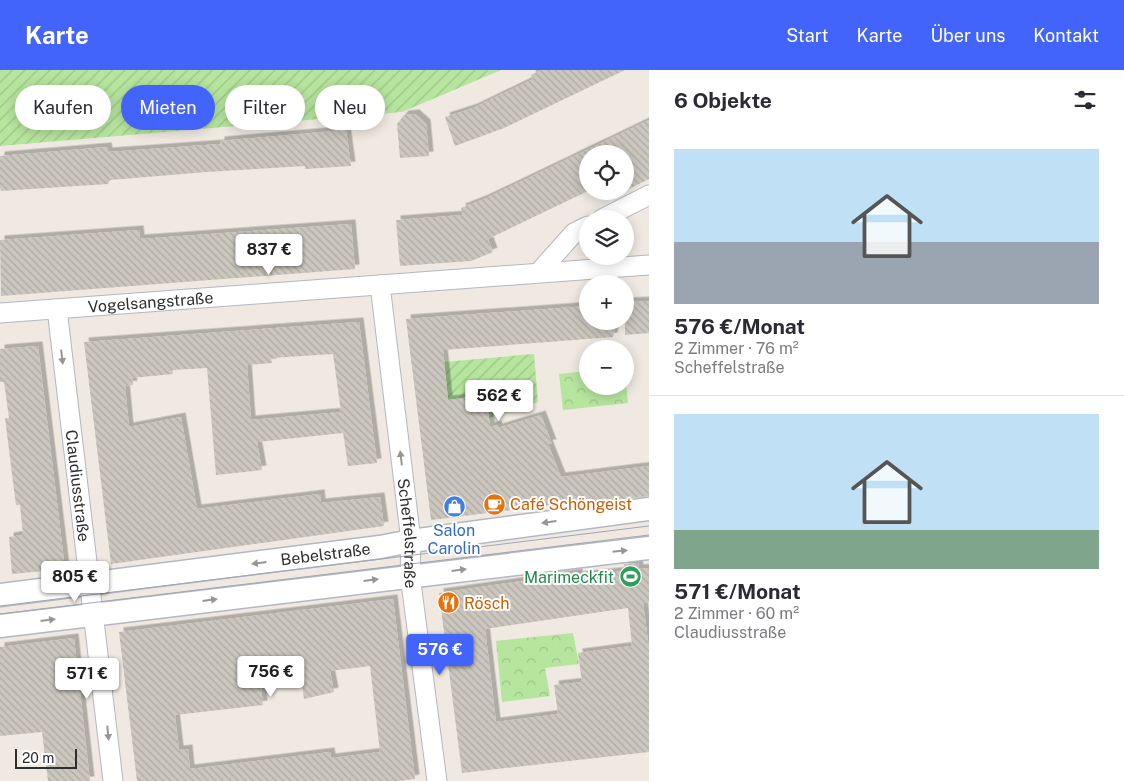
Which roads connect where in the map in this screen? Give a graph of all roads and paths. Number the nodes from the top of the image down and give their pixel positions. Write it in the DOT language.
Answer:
graph roads {
  1 [pos="649,195"];
  2 [pos="620,210"];
  3 [pos="579,230"];
  4 [pos="649,265"];
  5 [pos="540,271"];
  6 [pos="380,285"];
  7 [pos="57,309"];
  8 [pos="0,313"];
  9 [pos="649,510"];
  10 [pos="411,541"];
  11 [pos="649,548"];
  12 [pos="410,575"];
  13 [pos="89,585"];
  14 [pos="0,595"];
  15 [pos="95,615"];
  16 [pos="0,626"];
  17 [pos="113,781"];
  18 [pos="437,781"];
  1 -- 2 [label="street"];
  3 -- 5 [label="street"];
  4 -- 5 [label="street, Vogelsangstraße"];
  5 -- 6 [label="street, Vogelsangstraße"];
  6 -- 7 [label="street, Vogelsangstraße"];
  10 -- 6 [label="street, Scheffelstraße, one-way"];
  7 -- 8 [label="street, Vogelsangstraße"];
  7 -- 13 [label="street, Claudiusstraße, one-way"];
  9 -- 10 [label="street, Bebelstraße, one-way"];
  10 -- 12 [label="street, Scheffelstraße"];
  10 -- 13 [label="street, Bebelstraße, one-way"];
  12 -- 11 [label="street, Bebelstraße, one-way"];
  15 -- 12 [label="street, Bebelstraße, one-way"];
  12 -- 18 [label="street, Scheffelstraße"];
  13 -- 14 [label="street, Bebelstraße"];
  13 -- 15 [label="street, Claudiusstraße"];
  16 -- 15 [label="street, Bebelstraße, one-way"];
  15 -- 17 [label="street, Claudiusstraße, one-way"];
}
